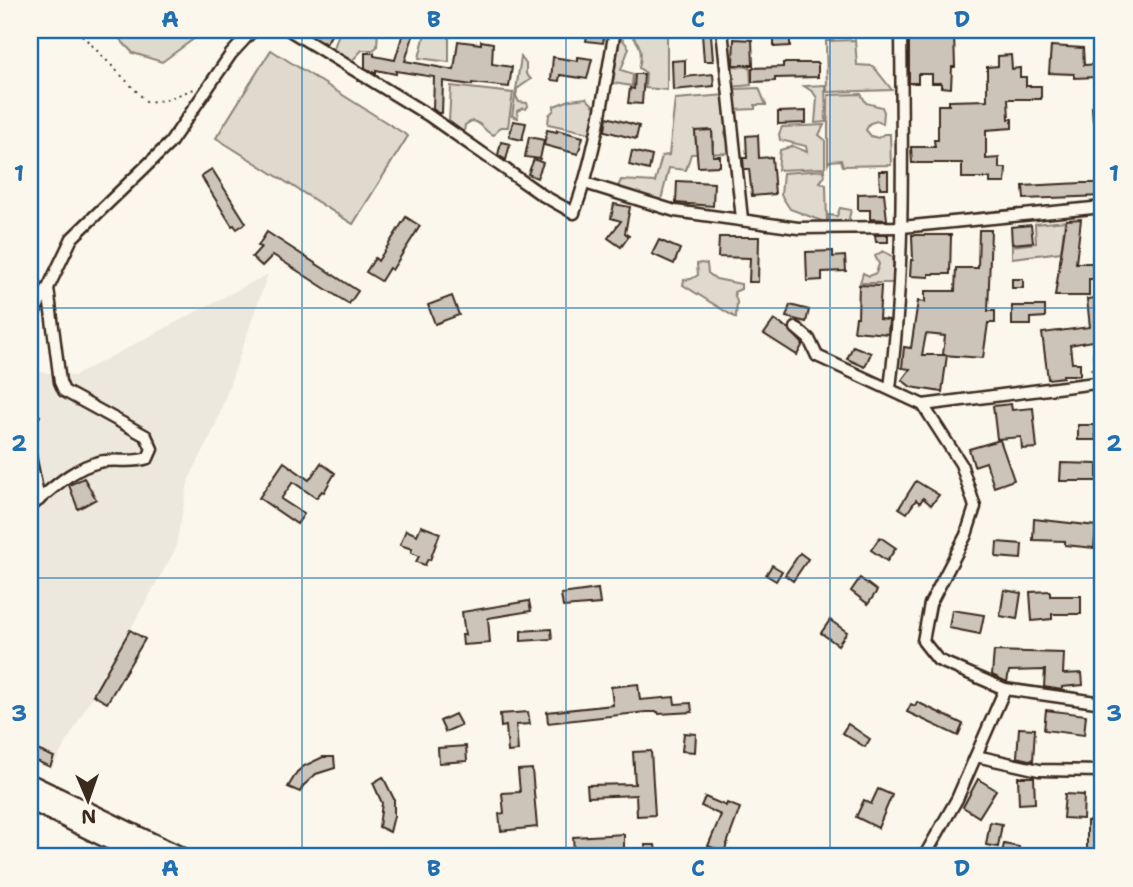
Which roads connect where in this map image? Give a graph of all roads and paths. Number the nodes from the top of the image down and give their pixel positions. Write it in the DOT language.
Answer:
graph roads {
  1 [pos="77,30"];
  2 [pos="253,30"];
  3 [pos="289,30"];
  4 [pos="615,30"];
  5 [pos="722,30"];
  6 [pos="901,30"];
  7 [pos="1079,30"];
  8 [pos="1103,33"];
  9 [pos="211,82"];
  10 [pos="585,183"];
  11 [pos="1103,207"];
  12 [pos="741,219"];
  13 [pos="902,227"];
  14 [pos="47,288"];
  15 [pos="30,319"];
  16 [pos="796,328"];
  17 [pos="1103,382"];
  18 [pos="890,388"];
  19 [pos="923,405"];
  20 [pos="30,456"];
  21 [pos="39,500"];
  22 [pos="30,507"];
  23 [pos="1005,689"];
  24 [pos="1103,703"];
  25 [pos="976,756"];
  26 [pos="1103,771"];
  27 [pos="30,784"];
  28 [pos="30,800"];
  29 [pos="145,857"];
  30 [pos="181,857"];
  31 [pos="924,857"];
  1 -- 9 [label="path"];
  2 -- 9 [label="street"];
  3 -- 10 [label="street"];
  4 -- 10 [label="street"];
  5 -- 12 [label="street"];
  6 -- 13 [label="street"];
  7 -- 8 [label="street"];
  9 -- 14 [label="street"];
  10 -- 12 [label="street"];
  11 -- 13 [label="street"];
  12 -- 13 [label="street"];
  13 -- 18 [label="street"];
  14 -- 15 [label="street"];
  14 -- 21 [label="street"];
  16 -- 18 [label="street"];
  17 -- 19 [label="street"];
  18 -- 19 [label="street"];
  19 -- 23 [label="street"];
  20 -- 21 [label="street"];
  21 -- 22 [label="street"];
  23 -- 24 [label="street"];
  23 -- 25 [label="street"];
  25 -- 26 [label="street"];
  25 -- 31 [label="street"];
  27 -- 30 [label="highway"];
  28 -- 29 [label="highway"];
}
